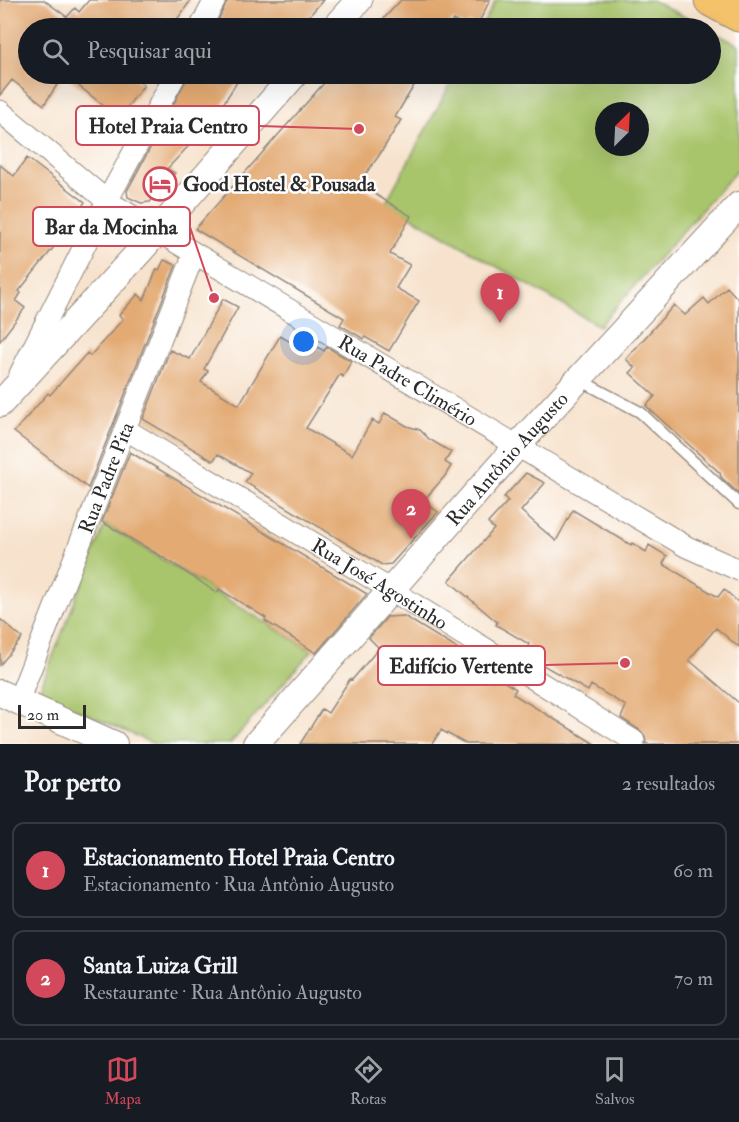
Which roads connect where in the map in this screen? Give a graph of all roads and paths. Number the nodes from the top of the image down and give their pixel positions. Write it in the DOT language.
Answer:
graph roads {
  1 [pos="215,0"];
  2 [pos="359,0"];
  3 [pos="711,0"];
  4 [pos="739,15"];
  5 [pos="205,18"];
  6 [pos="343,18"];
  7 [pos="171,84"];
  8 [pos="286,84"];
  9 [pos="0,111"];
  10 [pos="107,201"];
  11 [pos="739,205"];
  12 [pos="157,232"];
  13 [pos="194,254"];
  14 [pos="578,379"];
  15 [pos="6,397"];
  16 [pos="125,429"];
  17 [pos="518,445"];
  18 [pos="739,504"];
  19 [pos="739,570"];
  20 [pos="392,590"];
  21 [pos="9,697"];
  22 [pos="634,741"];
  23 [pos="114,744"];
  24 [pos="256,744"];
  1 -- 5 [label="street"];
  2 -- 6 [label="street"];
  3 -- 4 [label="main road"];
  7 -- 10 [label="street"];
  8 -- 12 [label="street"];
  9 -- 10 [label="street, Rua Padre Climério"];
  10 -- 12 [label="street, Rua Padre Climério"];
  10 -- 15 [label="street"];
  11 -- 14 [label="street, Rua Antônio Augusto"];
  12 -- 13 [label="street, Rua Padre Climério"];
  12 -- 15 [label="street"];
  13 -- 16 [label="street, Rua Padre Pita"];
  13 -- 17 [label="street, Rua Padre Climério"];
  14 -- 17 [label="street, Rua Antônio Augusto"];
  14 -- 18 [label="lane"];
  16 -- 20 [label="street, Rua José Agostinho"];
  16 -- 21 [label="street, Rua Padre Pita"];
  17 -- 19 [label="street, Rua Padre Climério"];
  17 -- 20 [label="street, Rua Antônio Augusto"];
  20 -- 22 [label="street, Rua José Agostinho"];
  20 -- 24 [label="street, Rua Antônio Augusto"];
  21 -- 23 [label="street"];
}
